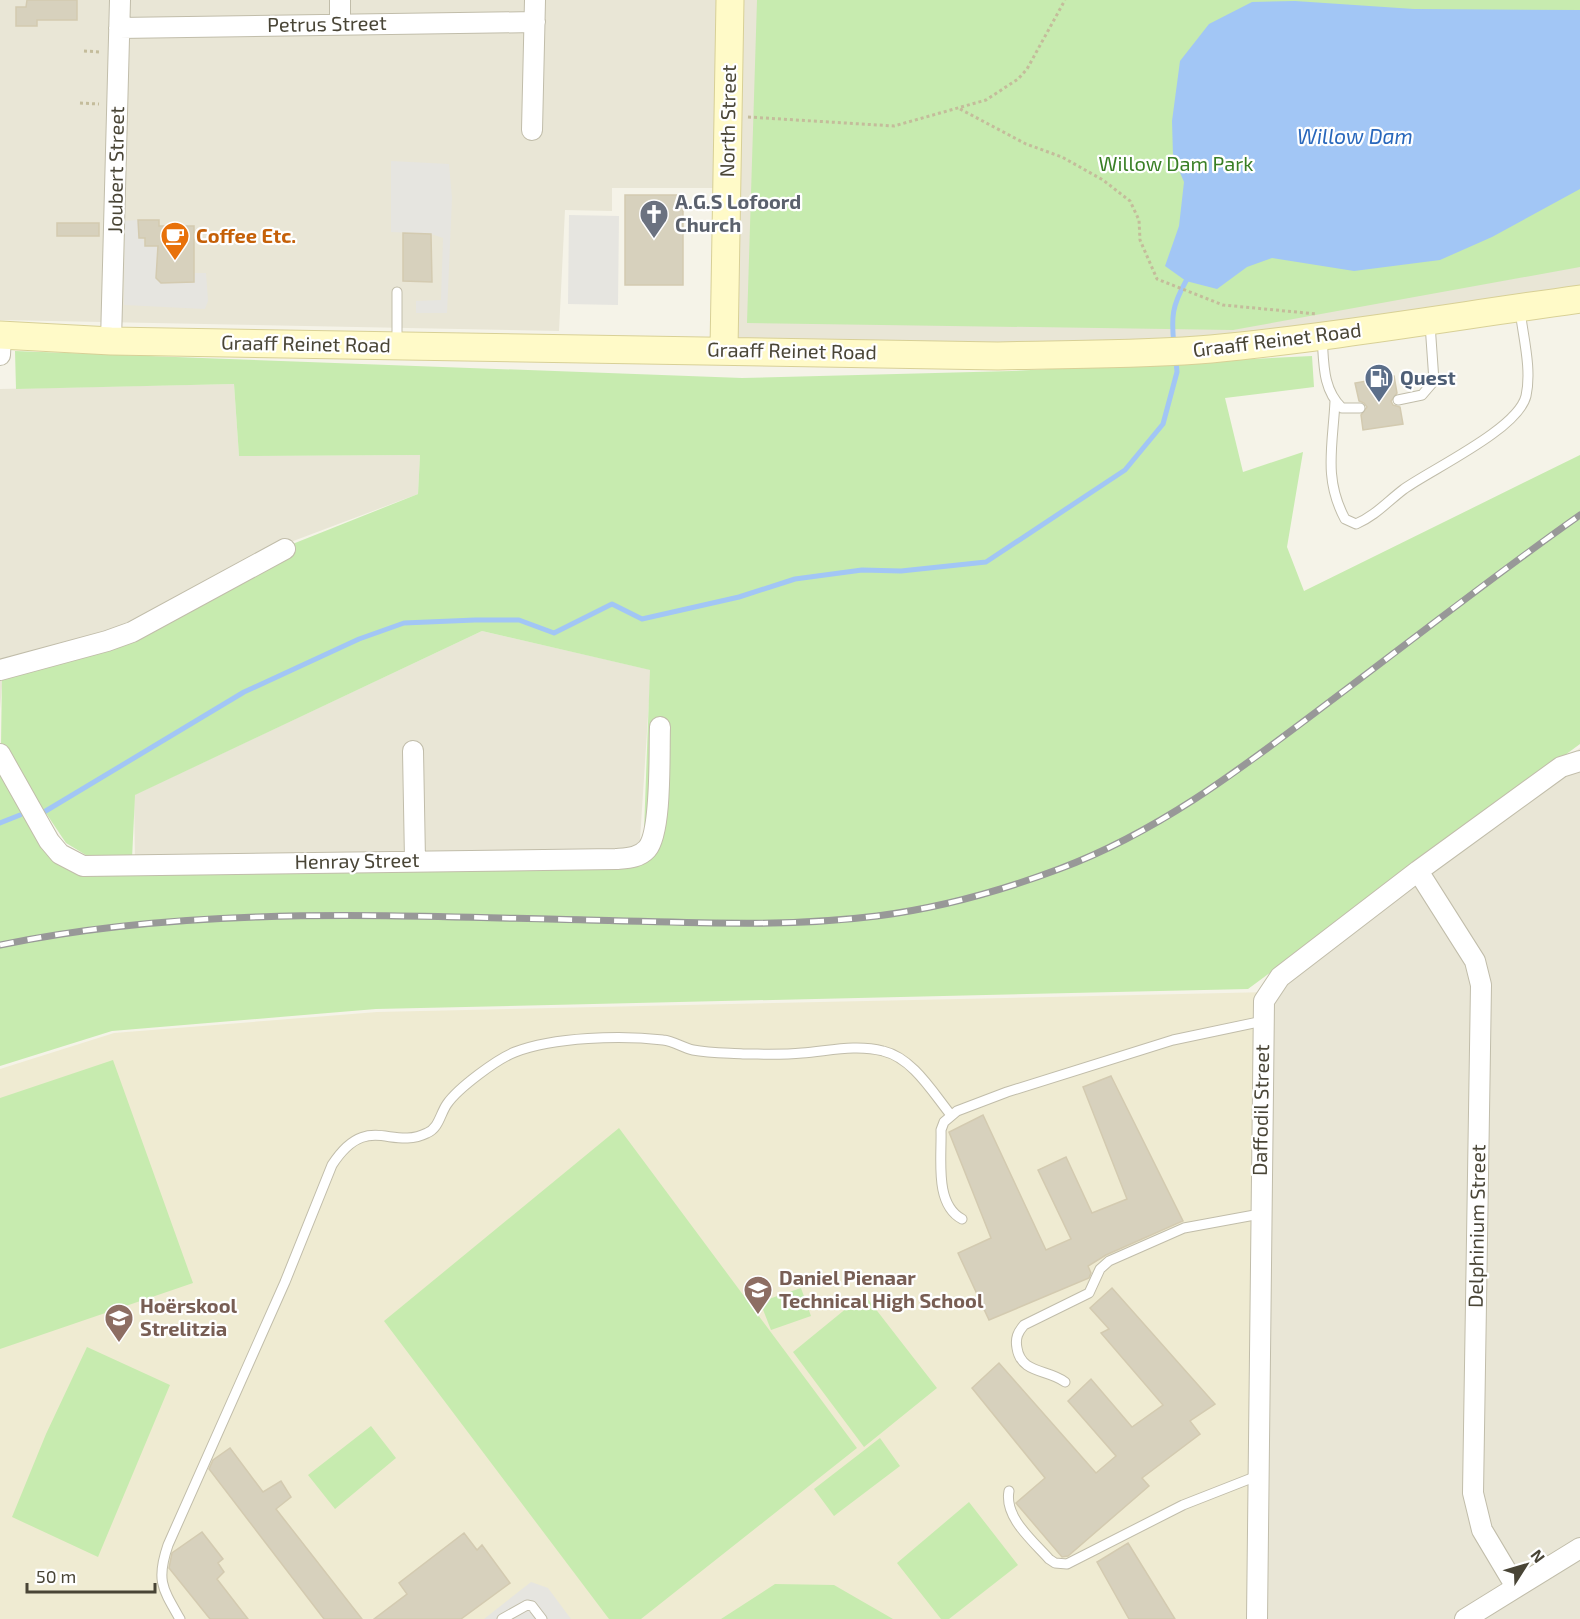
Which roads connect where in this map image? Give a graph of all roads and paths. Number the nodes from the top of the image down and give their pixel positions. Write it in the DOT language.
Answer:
graph roads {
  1 [pos="120,0"];
  2 [pos="340,0"];
  3 [pos="535,0"];
  4 [pos="730,0"];
  5 [pos="1065,0"];
  6 [pos="535,22"];
  7 [pos="340,24"];
  8 [pos="119,28"];
  9 [pos="84,51"];
  10 [pos="107,52"];
  11 [pos="80,103"];
  12 [pos="106,104"];
  13 [pos="960,109"];
  14 [pos="729,117"];
  15 [pos="532,130"];
  16 [pos="397,292"];
  17 [pos="1580,299"];
  18 [pos="1520,308"];
  19 [pos="1430,322"];
  20 [pos="1323,325"];
  21 [pos="0,335"];
  22 [pos="111,341"];
  23 [pos="397,345"];
  24 [pos="723,349"];
  25 [pos="0,355"];
  26 [pos="1398,400"];
  27 [pos="1335,401"];
  28 [pos="1360,408"];
  29 [pos="285,549"];
  30 [pos="0,670"];
  31 [pos="660,727"];
  32 [pos="413,751"];
  33 [pos="0,754"];
  34 [pos="1580,761"];
  35 [pos="415,860"];
  36 [pos="1418,871"];
  37 [pos="1263,1021"];
  38 [pos="951,1115"];
  39 [pos="1260,1214"];
  40 [pos="962,1220"];
  41 [pos="1065,1382"];
  42 [pos="1257,1476"];
  43 [pos="1009,1491"];
  44 [pos="1580,1548"];
  45 [pos="1516,1587"];
  46 [pos="180,1619"];
  47 [pos="502,1619"];
  48 [pos="542,1619"];
  49 [pos="1257,1619"];
  50 [pos="1466,1619"];
  1 -- 8 [label="street, Joubert Street"];
  2 -- 7 [label="street"];
  3 -- 6 [label="street"];
  4 -- 14 [label="main road, North Street"];
  5 -- 13 [label="path"];
  6 -- 7 [label="street, Petrus Street"];
  6 -- 15 [label="street"];
  7 -- 8 [label="street, Petrus Street"];
  8 -- 22 [label="street, Joubert Street"];
  9 -- 10 [label="path"];
  11 -- 12 [label="path"];
  13 -- 14 [label="path"];
  13 -- 20 [label="path"];
  14 -- 24 [label="main road, North Street"];
  16 -- 23 [label="lane"];
  17 -- 18 [label="main road, Graaff Reinet Road"];
  18 -- 19 [label="main road, Graaff Reinet Road"];
  18 -- 27 [label="lane"];
  19 -- 20 [label="main road, Graaff Reinet Road"];
  19 -- 26 [label="lane"];
  20 -- 24 [label="main road, Graaff Reinet Road"];
  20 -- 27 [label="lane"];
  21 -- 22 [label="main road, Graaff Reinet Road"];
  21 -- 25 [label="street"];
  22 -- 23 [label="main road, Graaff Reinet Road"];
  23 -- 24 [label="main road, Graaff Reinet Road"];
  27 -- 28 [label="lane"];
  29 -- 30 [label="street"];
  31 -- 35 [label="street, Henray Street"];
  32 -- 35 [label="street"];
  33 -- 35 [label="street, Henray Street"];
  34 -- 36 [label="street, Daffodil Street"];
  36 -- 37 [label="street, Daffodil Street"];
  36 -- 45 [label="street, Delphinium Street"];
  37 -- 38 [label="lane"];
  37 -- 39 [label="street, Daffodil Street"];
  38 -- 40 [label="lane"];
  38 -- 46 [label="lane"];
  39 -- 41 [label="lane"];
  39 -- 42 [label="street, Daffodil Street"];
  42 -- 43 [label="lane"];
  42 -- 49 [label="street, Daffodil Street"];
  44 -- 45 [label="street"];
  45 -- 50 [label="street"];
  47 -- 48 [label="lane"];
}
